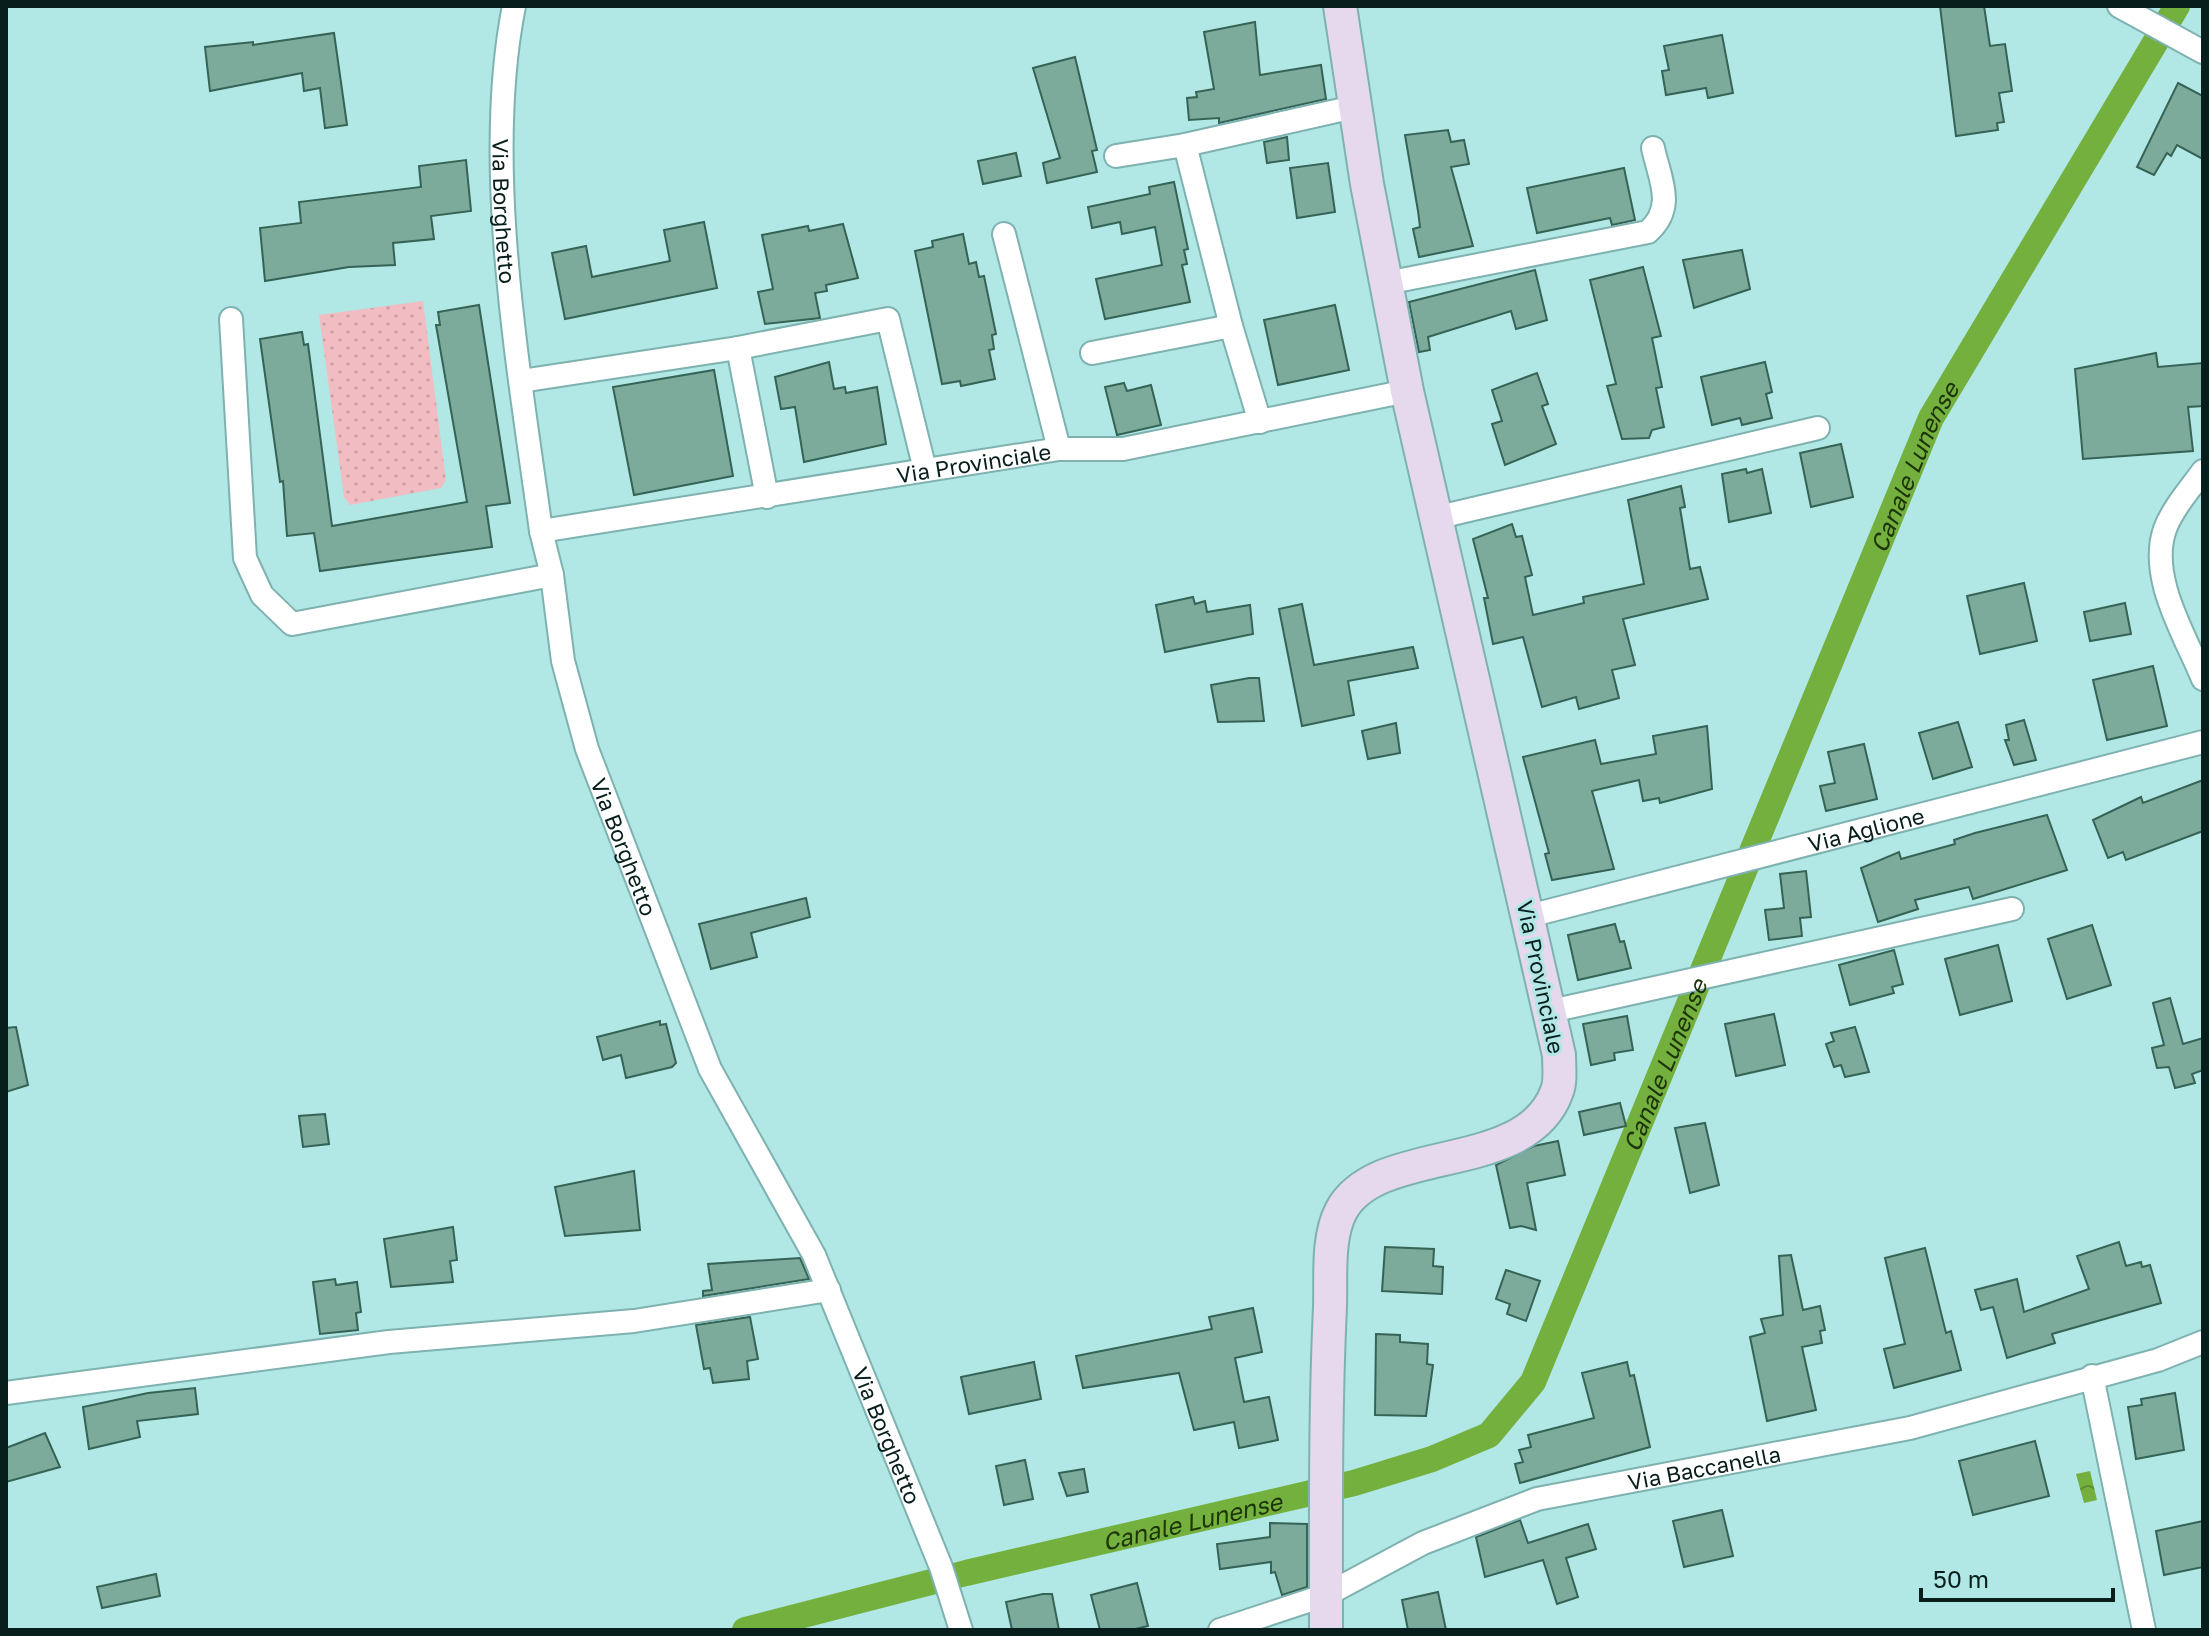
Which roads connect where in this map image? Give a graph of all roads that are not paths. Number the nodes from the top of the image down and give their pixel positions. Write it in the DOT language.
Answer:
graph roads {
  1 [pos="514,6"];
  2 [pos="1340,6"];
  3 [pos="2119,6"];
  4 [pos="2203,52"];
  5 [pos="1354,107"];
  6 [pos="1185,145"];
  7 [pos="1653,148"];
  8 [pos="1116,156"];
  9 [pos="1004,234"];
  10 [pos="1386,283"];
  11 [pos="231,319"];
  12 [pos="1231,326"];
  13 [pos="738,348"];
  14 [pos="1092,353"];
  15 [pos="521,381"];
  16 [pos="1407,391"];
  17 [pos="1260,422"];
  18 [pos="1818,428"];
  19 [pos="1059,449"];
  20 [pos="925,470"];
  21 [pos="2203,471"];
  22 [pos="767,497"];
  23 [pos="1439,517"];
  24 [pos="541,531"];
  25 [pos="552,575"];
  26 [pos="2203,679"];
  27 [pos="2203,742"];
  28 [pos="2012,909"];
  29 [pos="1529,916"];
  30 [pos="1551,1011"];
  31 [pos="829,1290"];
  32 [pos="2203,1342"];
  33 [pos="2092,1376"];
  34 [pos="6,1393"];
  35 [pos="1326,1595"];
  36 [pos="961,1630"];
  37 [pos="1220,1630"];
  38 [pos="1326,1630"];
  39 [pos="2144,1630"];
  1 -- 15 [label="street, Via Borghetto"];
  2 -- 5 [label="street, Via Provinciale"];
  3 -- 4 [label="street"];
  5 -- 6 [label="street"];
  5 -- 10 [label="street, Via Provinciale"];
  6 -- 8 [label="street"];
  6 -- 12 [label="street"];
  7 -- 10 [label="street"];
  9 -- 19 [label="street"];
  10 -- 16 [label="street, Via Provinciale"];
  11 -- 25 [label="street"];
  12 -- 14 [label="street"];
  12 -- 17 [label="street"];
  13 -- 15 [label="street"];
  13 -- 20 [label="street"];
  13 -- 22 [label="street"];
  15 -- 24 [label="street, Via Borghetto"];
  16 -- 17 [label="street, Via Provinciale"];
  16 -- 23 [label="street, Via Provinciale"];
  17 -- 19 [label="street, Via Provinciale"];
  18 -- 23 [label="street"];
  19 -- 20 [label="street, Via Provinciale"];
  20 -- 22 [label="street, Via Provinciale"];
  21 -- 26 [label="street"];
  22 -- 24 [label="street, Via Provinciale"];
  23 -- 29 [label="street, Via Provinciale"];
  24 -- 25 [label="street, Via Borghetto"];
  25 -- 31 [label="street, Via Borghetto"];
  27 -- 29 [label="street, Via Aglione"];
  28 -- 30 [label="street"];
  29 -- 30 [label="street, Via Provinciale"];
  30 -- 35 [label="street, Via Provinciale"];
  31 -- 34 [label="street"];
  31 -- 36 [label="street, Via Borghetto"];
  32 -- 33 [label="street, Via Baccanella"];
  33 -- 35 [label="street, Via Baccanella"];
  33 -- 39 [label="street"];
  35 -- 37 [label="street, Via Baccanella"];
  35 -- 38 [label="street, Via Provinciale"];
}
